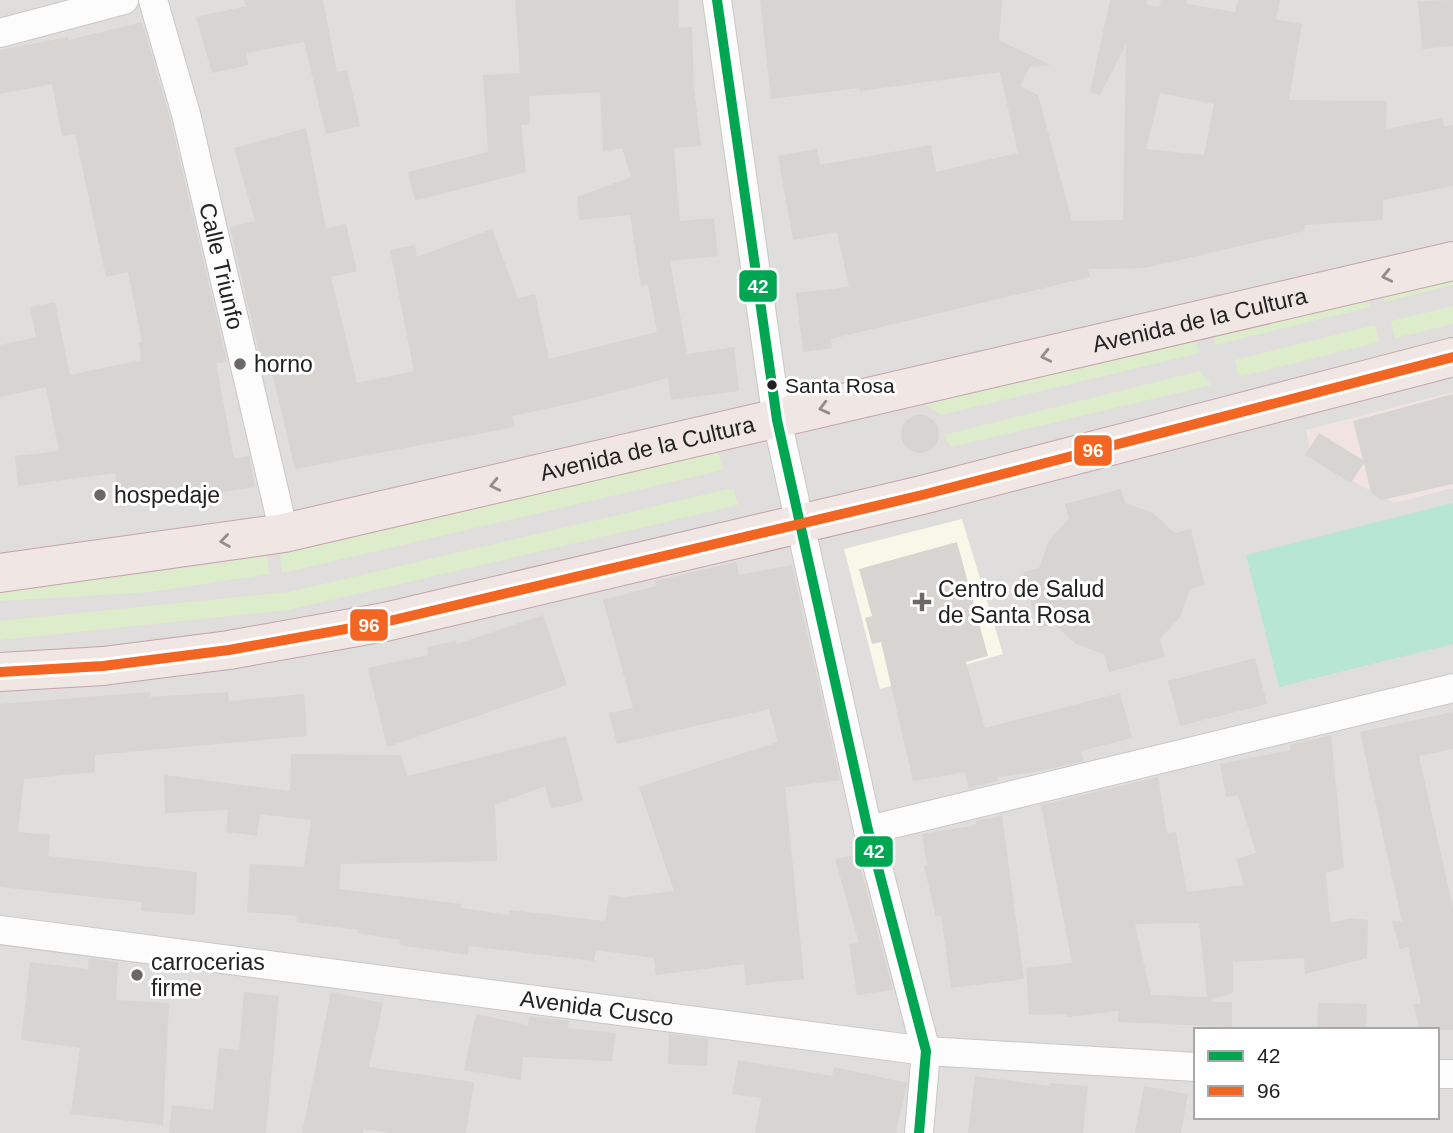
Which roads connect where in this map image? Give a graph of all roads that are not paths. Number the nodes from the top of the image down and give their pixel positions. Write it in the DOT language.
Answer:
graph roads {
  1 [pos="124,0"];
  2 [pos="153,0"];
  3 [pos="717,0"];
  4 [pos="0,33"];
  5 [pos="1453,261"];
  6 [pos="1453,357"];
  7 [pos="777,420"];
  8 [pos="800,523"];
  9 [pos="284,533"];
  10 [pos="0,573"];
  11 [pos="0,672"];
  12 [pos="1453,688"];
  13 [pos="868,830"];
  14 [pos="0,930"];
  15 [pos="926,1051"];
  16 [pos="1194,1067"];
  17 [pos="919,1133"];
  1 -- 4 [label="street"];
  2 -- 9 [label="street, Calle Triunfo"];
  3 -- 7 [label="street"];
  5 -- 7 [label="highway, Avenida de la Cultura, one-way"];
  6 -- 8 [label="highway"];
  7 -- 8 [label="street"];
  7 -- 9 [label="highway, Avenida de la Cultura, one-way"];
  8 -- 11 [label="highway"];
  8 -- 13 [label="street"];
  9 -- 10 [label="highway, Avenida de la Cultura, one-way"];
  12 -- 13 [label="street"];
  13 -- 15 [label="street"];
  14 -- 15 [label="street, Avenida Cusco"];
  15 -- 16 [label="street, Avenida Cusco"];
  15 -- 17 [label="street"];
}
